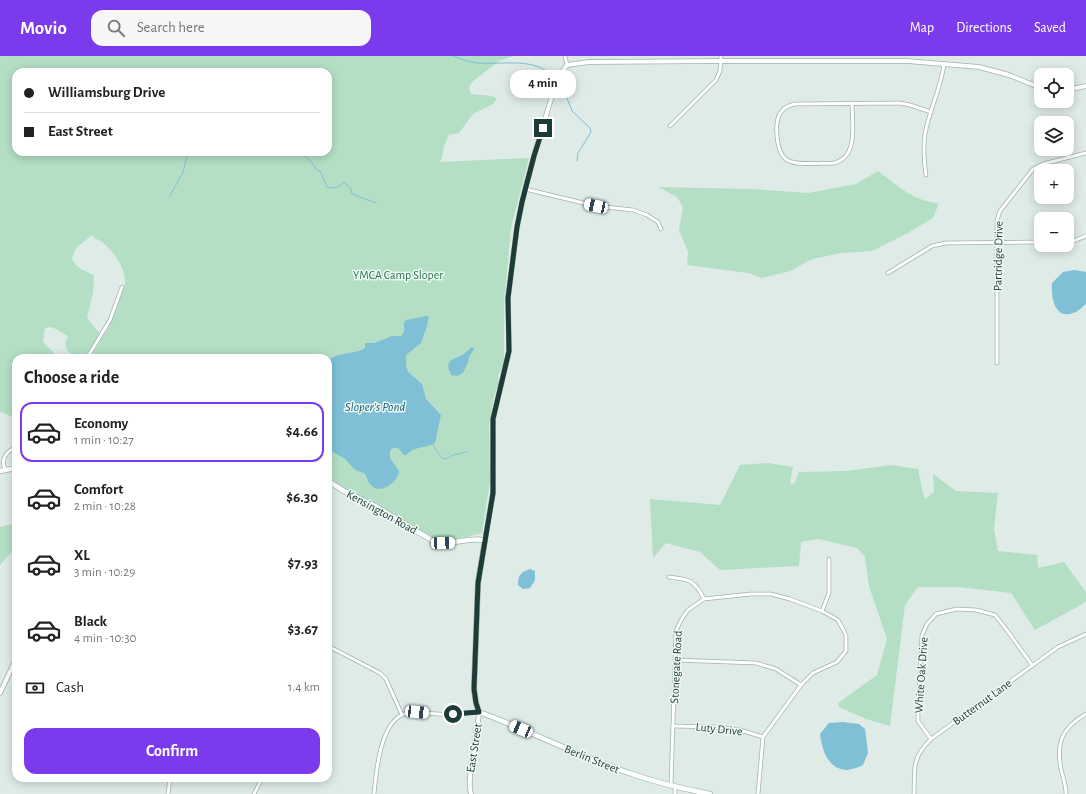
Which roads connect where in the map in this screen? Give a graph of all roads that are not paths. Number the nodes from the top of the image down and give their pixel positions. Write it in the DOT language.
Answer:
graph roads {
  1 [pos="565,56"];
  2 [pos="721,58"];
  3 [pos="907,58"];
  4 [pos="944,64"];
  5 [pos="567,65"];
  6 [pos="1034,85"];
  7 [pos="1086,86"];
  8 [pos="1074,89"];
  9 [pos="852,103"];
  10 [pos="931,112"];
  11 [pos="670,126"];
  12 [pos="1086,153"];
  13 [pos="926,175"];
  14 [pos="525,189"];
  15 [pos="661,229"];
  16 [pos="1086,236"];
  17 [pos="1074,241"];
  18 [pos="997,242"];
  19 [pos="1034,242"];
  20 [pos="888,273"];
  21 [pos="122,287"];
  22 [pos="89,354"];
  23 [pos="997,363"];
  24 [pos="12,449"];
  25 [pos="12,469"];
  26 [pos="2,470"];
  27 [pos="332,484"];
  28 [pos="485,540"];
  29 [pos="829,559"];
  30 [pos="670,577"];
  31 [pos="704,599"];
  32 [pos="822,611"];
  33 [pos="1086,634"];
  34 [pos="332,648"];
  35 [pos="675,660"];
  36 [pos="1032,665"];
  37 [pos="12,668"];
  38 [pos="801,685"];
  39 [pos="0,693"];
  40 [pos="479,712"];
  41 [pos="402,714"];
  42 [pos="1086,714"];
  43 [pos="673,726"];
  44 [pos="764,737"];
  45 [pos="930,739"];
  46 [pos="170,782"];
  47 [pos="260,782"];
  48 [pos="673,786"];
  49 [pos="168,794"];
  50 [pos="254,794"];
  51 [pos="374,794"];
  52 [pos="471,794"];
  53 [pos="675,794"];
  54 [pos="710,794"];
  55 [pos="758,794"];
  56 [pos="914,794"];
  57 [pos="1066,794"];
  1 -- 5 [label="street"];
  2 -- 3 [label="street"];
  2 -- 5 [label="street"];
  2 -- 11 [label="street"];
  3 -- 4 [label="street"];
  4 -- 6 [label="street"];
  4 -- 10 [label="street"];
  5 -- 14 [label="street, East Street"];
  7 -- 8 [label="street"];
  9 -- 9 [label="street"];
  9 -- 10 [label="street"];
  10 -- 13 [label="street"];
  12 -- 18 [label="street, Partridge Drive"];
  14 -- 15 [label="street"];
  14 -- 28 [label="street, East Street"];
  16 -- 17 [label="street"];
  18 -- 19 [label="street"];
  18 -- 20 [label="street"];
  18 -- 23 [label="street, Partridge Drive"];
  21 -- 22 [label="street"];
  24 -- 26 [label="street"];
  25 -- 26 [label="main road"];
  27 -- 28 [label="main road, Kensington Road"];
  28 -- 40 [label="main road, East Street"];
  29 -- 32 [label="street"];
  30 -- 31 [label="street"];
  31 -- 32 [label="street, Stonegate Road"];
  31 -- 35 [label="street, Stonegate Road"];
  32 -- 38 [label="street, Stonegate Road"];
  33 -- 36 [label="street, Butternut Lane"];
  34 -- 41 [label="street"];
  35 -- 38 [label="street"];
  35 -- 43 [label="street, Stonegate Road"];
  36 -- 45 [label="street, Butternut Lane"];
  36 -- 45 [label="street, White Oak Drive"];
  37 -- 39 [label="street"];
  38 -- 44 [label="street, Stonegate Road"];
  40 -- 41 [label="street"];
  40 -- 48 [label="main road, Berlin Street"];
  40 -- 52 [label="street, East Street"];
  41 -- 51 [label="street"];
  42 -- 57 [label="street"];
  43 -- 44 [label="street, Luty Drive"];
  43 -- 48 [label="street, Stonegate Road"];
  44 -- 55 [label="street, Stonegate Road"];
  45 -- 56 [label="street, Butternut Lane"];
  46 -- 49 [label="street"];
  47 -- 50 [label="street"];
  48 -- 53 [label="street, Stonegate Road"];
  48 -- 54 [label="main road, Berlin Street"];
}
